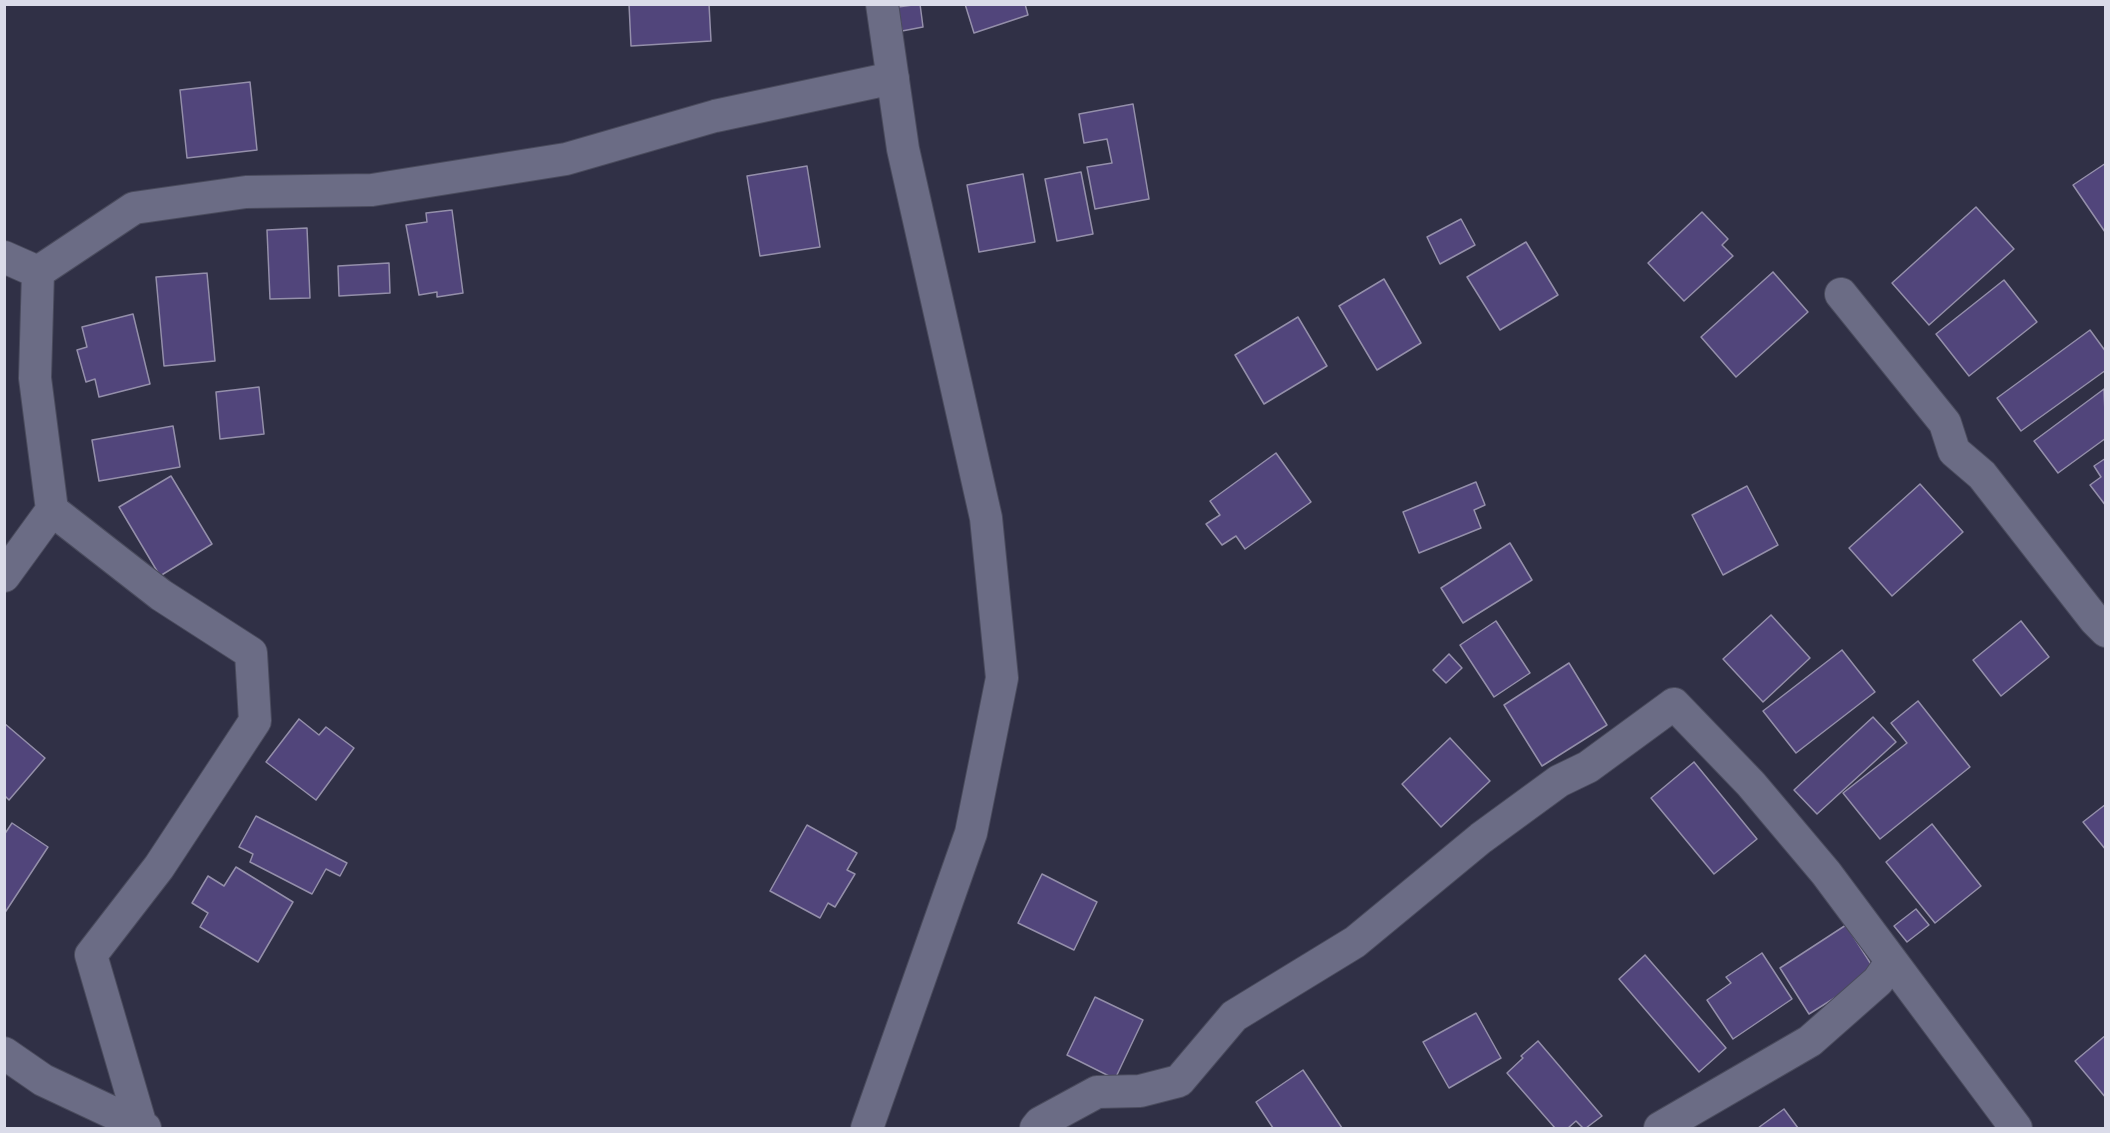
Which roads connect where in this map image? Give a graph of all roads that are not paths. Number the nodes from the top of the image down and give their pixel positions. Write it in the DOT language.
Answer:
graph roads {
  1 [pos="882,4"];
  2 [pos="893,78"];
  3 [pos="4,257"];
  4 [pos="38,272"];
  5 [pos="1841,294"];
  6 [pos="52,510"];
  7 [pos="4,576"];
  8 [pos="2106,631"];
  9 [pos="1891,962"];
  10 [pos="4,1053"];
  11 [pos="143,1127"];
  12 [pos="867,1128"];
  13 [pos="1036,1128"];
  14 [pos="1660,1128"];
  15 [pos="2016,1128"];
  1 -- 2 [label="street"];
  2 -- 4 [label="street"];
  2 -- 12 [label="street"];
  3 -- 4 [label="street"];
  4 -- 6 [label="street"];
  5 -- 8 [label="street"];
  6 -- 7 [label="street"];
  6 -- 11 [label="street"];
  9 -- 13 [label="street"];
  9 -- 14 [label="street"];
  9 -- 15 [label="street"];
  10 -- 11 [label="street"];
}
